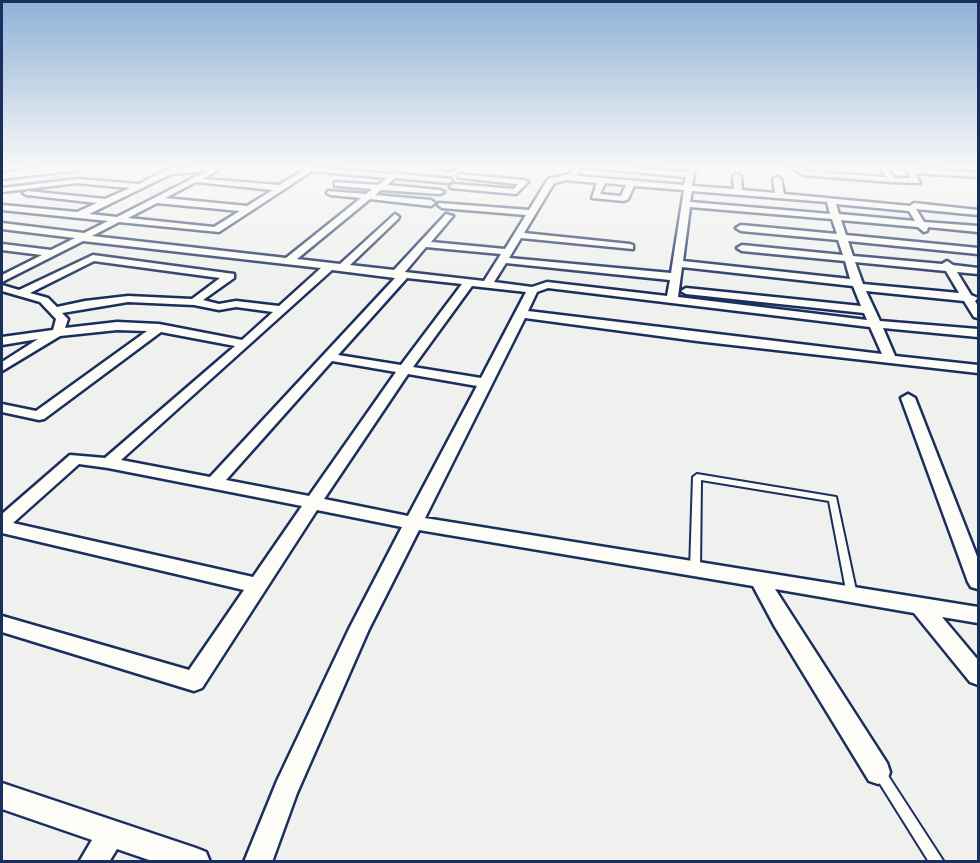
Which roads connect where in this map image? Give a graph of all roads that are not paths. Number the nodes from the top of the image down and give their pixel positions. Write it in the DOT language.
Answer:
graph roads {
  1 [pos="5,207"];
  2 [pos="96,207"];
  3 [pos="141,207"];
  4 [pos="232,207"];
  5 [pos="253,207"];
  6 [pos="354,207"];
  7 [pos="467,207"];
  8 [pos="535,207"];
  9 [pos="686,207"];
  10 [pos="721,207"];
  11 [pos="832,207"];
  12 [pos="906,207"];
  13 [pos="917,207"];
  14 [pos="912,208"];
  15 [pos="250,209"];
  16 [pos="740,209"];
  17 [pos="978,212"];
  18 [pos="532,213"];
  19 [pos="78,215"];
  20 [pos="449,216"];
  21 [pos="395,217"];
  22 [pos="835,217"];
  23 [pos="118,219"];
  24 [pos="921,224"];
  25 [pos="2,226"];
  26 [pos="741,228"];
  27 [pos="978,230"];
  28 [pos="518,236"];
  29 [pos="84,237"];
  30 [pos="842,237"];
  31 [pos="424,244"];
  32 [pos="3,248"];
  33 [pos="630,248"];
  34 [pos="742,248"];
  35 [pos="936,248"];
  36 [pos="978,251"];
  37 [pos="53,253"];
  38 [pos="506,256"];
  39 [pos="849,259"];
  40 [pos="288,262"];
  41 [pos="677,264"];
  42 [pos="949,267"];
  43 [pos="335,268"];
  44 [pos="743,270"];
  45 [pos="978,272"];
  46 [pos="400,276"];
  47 [pos="675,277"];
  48 [pos="2,279"];
  49 [pos="477,284"];
  50 [pos="858,285"];
  51 [pos="2,288"];
  52 [pos="533,290"];
  53 [pos="21,293"];
  54 [pos="673,295"];
  55 [pos="973,298"];
  56 [pos="194,302"];
  57 [pos="281,310"];
  58 [pos="868,310"];
  59 [pos="55,311"];
  60 [pos="521,314"];
  61 [pos="978,315"];
  62 [pos="875,324"];
  63 [pos="159,328"];
  64 [pos="58,332"];
  65 [pos="978,333"];
  66 [pos="2,341"];
  67 [pos="245,344"];
  68 [pos="330,357"];
  69 [pos="890,359"];
  70 [pos="2,367"];
  71 [pos="405,369"];
  72 [pos="978,369"];
  73 [pos="486,383"];
  74 [pos="908,398"];
  75 [pos="2,408"];
  76 [pos="108,463"];
  77 [pos="214,483"];
  78 [pos="313,503"];
  79 [pos="414,523"];
  80 [pos="2,525"];
  81 [pos="695,570"];
  82 [pos="760,581"];
  83 [pos="978,582"];
  84 [pos="257,586"];
  85 [pos="853,596"];
  86 [pos="921,607"];
  87 [pos="978,615"];
  88 [pos="2,624"];
  89 [pos="978,675"];
  90 [pos="878,772"];
  91 [pos="2,796"];
  92 [pos="112,833"];
  93 [pos="93,861"];
  94 [pos="196,861"];
  95 [pos="258,861"];
  96 [pos="937,861"];
  1 -- 19 [label="street"];
  2 -- 19 [label="street"];
  3 -- 23 [label="street"];
  4 -- 15 [label="street"];
  5 -- 15 [label="street"];
  6 -- 40 [label="street"];
  7 -- 18 [label="street"];
  8 -- 18 [label="street"];
  9 -- 41 [label="street"];
  10 -- 16 [label="street"];
  11 -- 22 [label="street"];
  12 -- 14 [label="street"];
  13 -- 17 [label="street"];
  14 -- 24 [label="street"];
  15 -- 23 [label="street"];
  16 -- 22 [label="street"];
  16 -- 26 [label="street"];
  18 -- 28 [label="street"];
  19 -- 23 [label="street"];
  20 -- 31 [label="street"];
  21 -- 43 [label="street"];
  22 -- 24 [label="street"];
  22 -- 30 [label="street"];
  23 -- 29 [label="street"];
  24 -- 27 [label="street"];
  24 -- 35 [label="street"];
  25 -- 29 [label="street"];
  26 -- 30 [label="street"];
  26 -- 34 [label="street"];
  28 -- 33 [label="street"];
  28 -- 38 [label="street"];
  29 -- 37 [label="street"];
  29 -- 40 [label="street"];
  30 -- 35 [label="street"];
  30 -- 39 [label="street"];
  31 -- 38 [label="street"];
  31 -- 46 [label="street"];
  32 -- 37 [label="street"];
  34 -- 39 [label="street"];
  34 -- 44 [label="street"];
  35 -- 36 [label="street"];
  35 -- 42 [label="street"];
  37 -- 48 [label="street"];
  38 -- 47 [label="street"];
  38 -- 49 [label="street"];
  39 -- 42 [label="street"];
  39 -- 50 [label="street"];
  40 -- 43 [label="street"];
  41 -- 44 [label="street"];
  41 -- 47 [label="street"];
  42 -- 45 [label="street"];
  42 -- 55 [label="street"];
  43 -- 46 [label="street"];
  43 -- 57 [label="street"];
  44 -- 50 [label="street"];
  46 -- 49 [label="street"];
  46 -- 68 [label="street"];
  47 -- 54 [label="street"];
  49 -- 52 [label="street"];
  49 -- 71 [label="street"];
  50 -- 55 [label="street"];
  50 -- 58 [label="street"];
  51 -- 53 [label="street"];
  52 -- 54 [label="street"];
  52 -- 60 [label="street"];
  53 -- 56 [label="street"];
  53 -- 59 [label="street"];
  54 -- 58 [label="street"];
  54 -- 62 [label="street"];
  55 -- 61 [label="street"];
  56 -- 57 [label="street"];
  56 -- 59 [label="street"];
  57 -- 67 [label="street"];
  58 -- 62 [label="street"];
  59 -- 64 [label="street"];
  60 -- 69 [label="street"];
  60 -- 73 [label="street"];
  62 -- 65 [label="street"];
  62 -- 69 [label="street"];
  63 -- 64 [label="street"];
  63 -- 67 [label="street"];
  63 -- 75 [label="street"];
  64 -- 66 [label="street"];
  64 -- 70 [label="street"];
  67 -- 76 [label="street"];
  68 -- 71 [label="street"];
  68 -- 77 [label="street"];
  69 -- 72 [label="street"];
  71 -- 73 [label="street"];
  71 -- 78 [label="street"];
  73 -- 79 [label="street"];
  74 -- 83 [label="street"];
  76 -- 77 [label="street"];
  76 -- 80 [label="street"];
  77 -- 78 [label="street"];
  78 -- 79 [label="street"];
  78 -- 84 [label="street"];
  79 -- 81 [label="street"];
  79 -- 95 [label="street"];
  80 -- 84 [label="street"];
  81 -- 82 [label="street"];
  81 -- 85 [label="lane"];
  82 -- 85 [label="street"];
  82 -- 90 [label="street"];
  84 -- 88 [label="street"];
  85 -- 86 [label="street"];
  86 -- 87 [label="street"];
  86 -- 89 [label="street"];
  90 -- 96 [label="lane"];
  91 -- 92 [label="street"];
  92 -- 93 [label="street"];
  92 -- 94 [label="street"];
}
